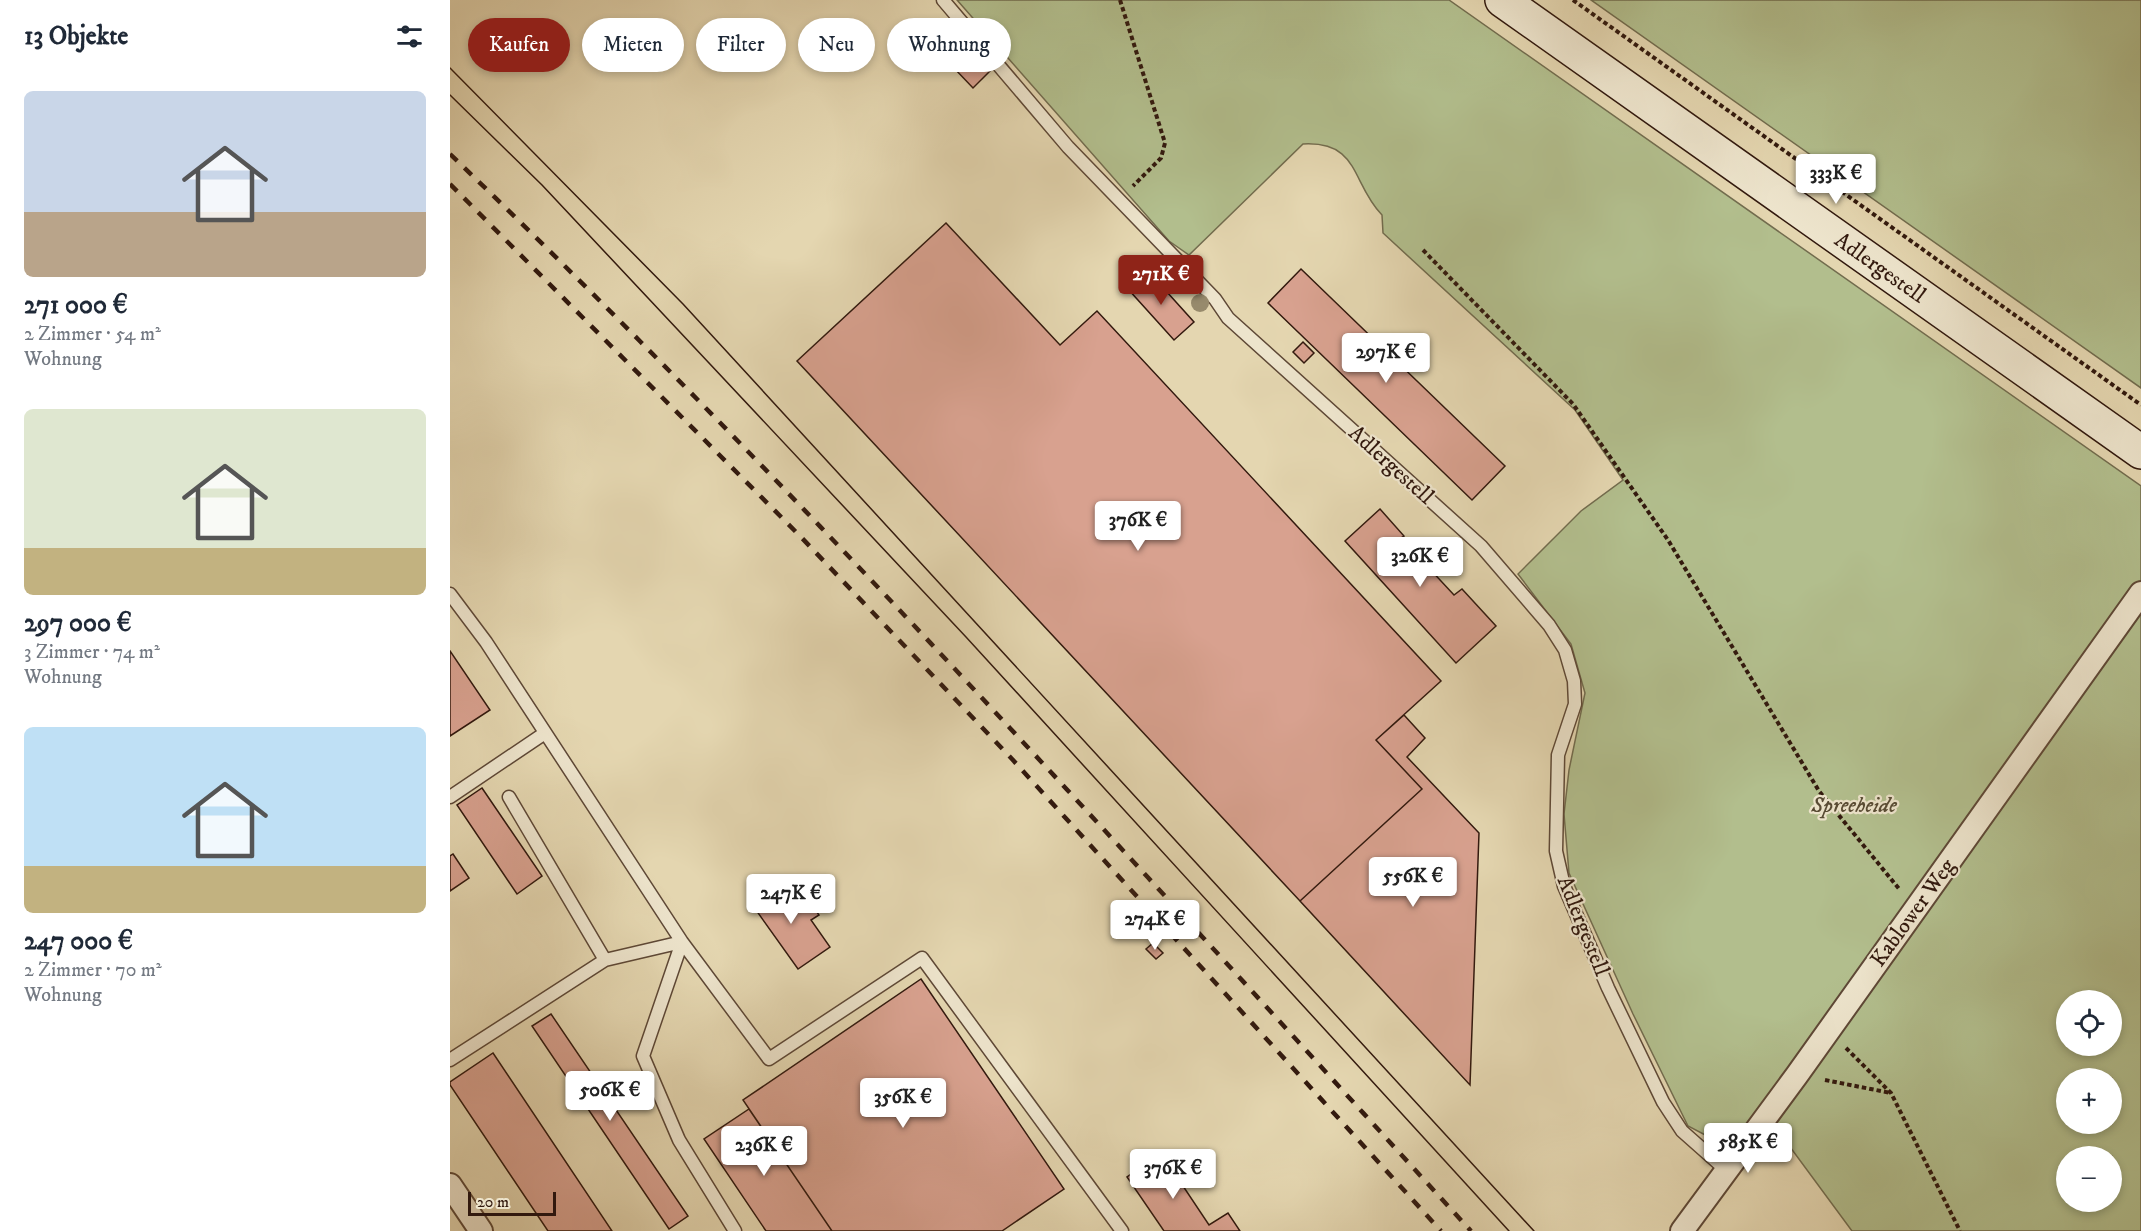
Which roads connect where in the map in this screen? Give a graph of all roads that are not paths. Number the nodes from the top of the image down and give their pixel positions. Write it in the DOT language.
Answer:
graph roads {
  1 [pos="943,0"];
  2 [pos="1502,0"];
  3 [pos="2141,452"];
  4 [pos="2141,592"];
  5 [pos="450,594"];
  6 [pos="544,733"];
  7 [pos="450,797"];
  8 [pos="509,797"];
  9 [pos="682,942"];
  10 [pos="605,960"];
  11 [pos="450,1059"];
  12 [pos="1726,1170"];
  13 [pos="450,1185"];
  14 [pos="481,1231"];
  15 [pos="735,1231"];
  16 [pos="1122,1231"];
  17 [pos="1682,1231"];
  1 -- 12 [label="lane, Adlergestell"];
  2 -- 3 [label="main road, Adlergestell"];
  4 -- 12 [label="street, Kablower Weg"];
  5 -- 6 [label="lane"];
  6 -- 7 [label="lane"];
  6 -- 9 [label="lane"];
  8 -- 10 [label="lane"];
  9 -- 10 [label="lane"];
  9 -- 15 [label="lane"];
  9 -- 16 [label="lane"];
  10 -- 11 [label="lane"];
  12 -- 17 [label="street, Kablower Weg"];
  13 -- 14 [label="street"];
}
